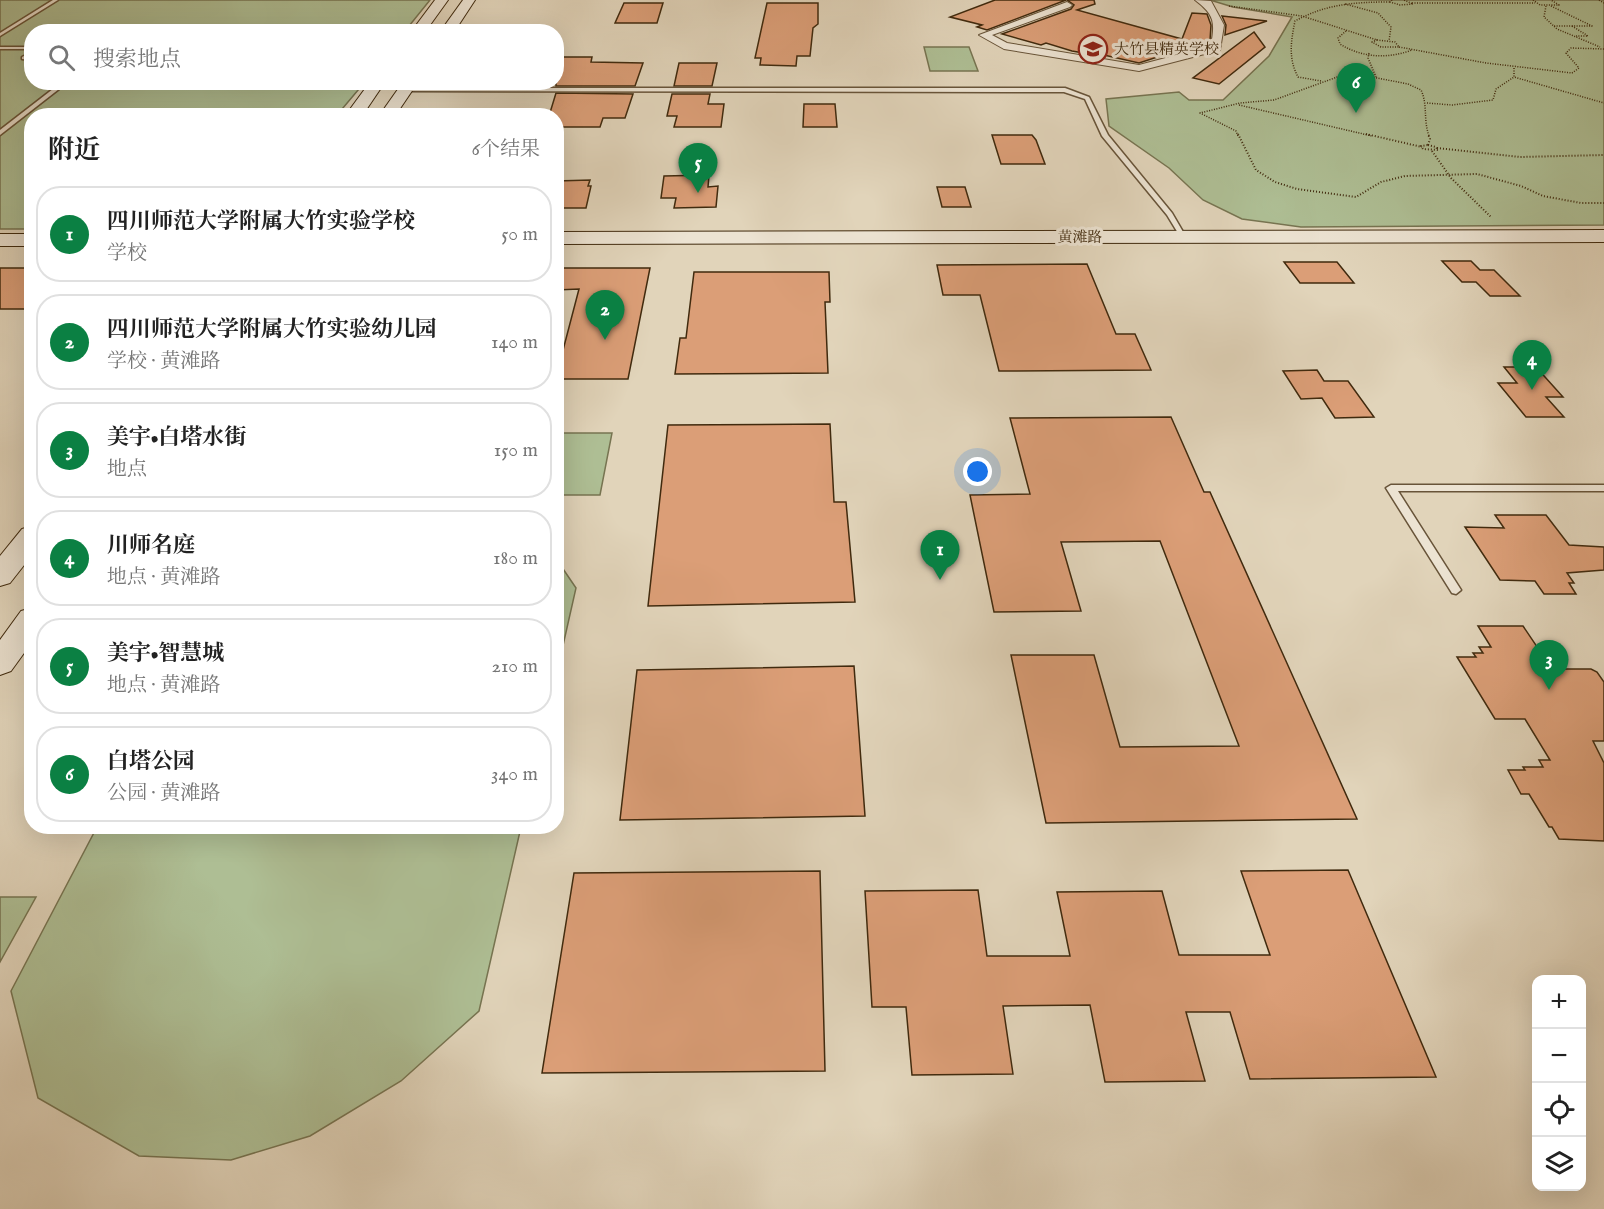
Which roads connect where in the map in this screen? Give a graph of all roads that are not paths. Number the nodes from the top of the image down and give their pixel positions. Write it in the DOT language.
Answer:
graph roads {
  1 [pos="56,0"];
  2 [pos="442,0"];
  3 [pos="469,0"];
  4 [pos="1204,2"];
  5 [pos="1067,5"];
  6 [pos="424,24"];
  7 [pos="452,24"];
  8 [pos="0,35"];
  9 [pos="0,48"];
  10 [pos="24,48"];
  11 [pos="564,87"];
  12 [pos="56,90"];
  13 [pos="372,90"];
  14 [pos="405,90"];
  15 [pos="32,108"];
  16 [pos="359,108"];
  17 [pos="393,108"];
  18 [pos="24,114"];
  19 [pos="0,133"];
  20 [pos="1604,236"];
  21 [pos="1183,237"];
  22 [pos="564,238"];
  23 [pos="0,240"];
  24 [pos="24,240"];
  25 [pos="1604,488"];
  26 [pos="24,545"];
  27 [pos="0,576"];
  28 [pos="1456,590"];
  29 [pos="24,630"];
  30 [pos="0,663"];
  1 -- 8 [label="lane"];
  2 -- 6 [label="street"];
  3 -- 7 [label="street"];
  4 -- 5 [label="street"];
  9 -- 10 [label="lane"];
  11 -- 21 [label="lane"];
  12 -- 15 [label="lane"];
  13 -- 16 [label="street"];
  14 -- 17 [label="street"];
  18 -- 19 [label="lane"];
  20 -- 21 [label="street, 黄滩路"];
  21 -- 22 [label="street, 黄滩路"];
  23 -- 24 [label="street"];
  25 -- 28 [label="lane"];
  26 -- 27 [label="street"];
  29 -- 30 [label="street"];
}
